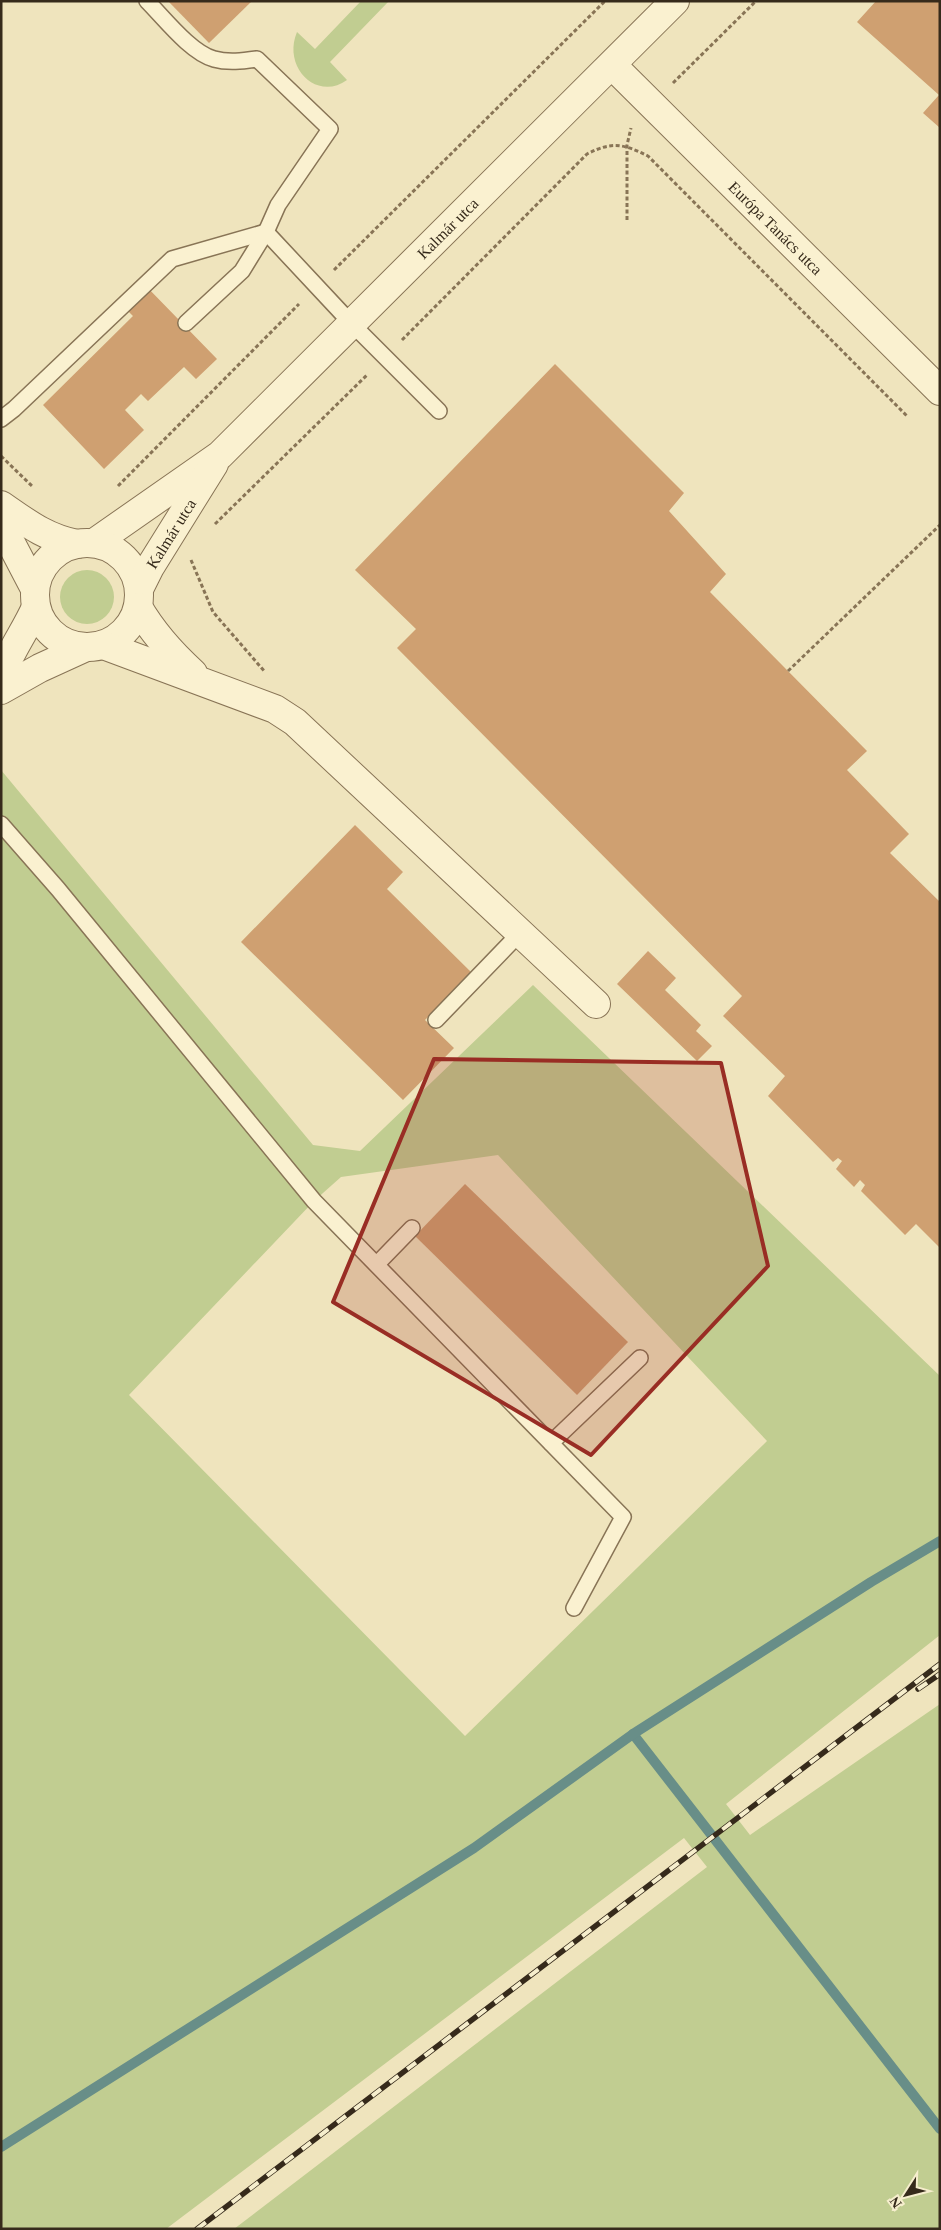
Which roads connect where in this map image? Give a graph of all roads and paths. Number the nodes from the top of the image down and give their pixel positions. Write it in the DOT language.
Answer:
graph roads {
  1 [pos="147,1"];
  2 [pos="675,1"];
  3 [pos="612,65"];
  4 [pos="266,232"];
  5 [pos="186,323"];
  6 [pos="351,323"];
  7 [pos="385,357"];
  8 [pos="939,389"];
  9 [pos="439,411"];
  10 [pos="908,417"];
  11 [pos="1,419"];
  12 [pos="220,455"];
  13 [pos="1,505"];
  14 [pos="1,524"];
  15 [pos="940,525"];
  16 [pos="210,529"];
  17 [pos="86,543"];
  18 [pos="190,553"];
  19 [pos="36,598"];
  20 [pos="138,598"];
  21 [pos="95,646"];
  22 [pos="788,671"];
  23 [pos="1,676"];
  24 [pos="204,683"];
  25 [pos="1,690"];
  26 [pos="275,709"];
  27 [pos="1,824"];
  28 [pos="519,934"];
  29 [pos="596,1004"];
  30 [pos="436,1020"];
  31 [pos="412,1228"];
  32 [pos="377,1264"];
  33 [pos="640,1358"];
  34 [pos="551,1442"];
  35 [pos="574,1608"];
  1 -- 4 [label="lane"];
  2 -- 3 [label="street, Kalmár utca"];
  3 -- 6 [label="street, Kalmár utca"];
  3 -- 8 [label="street, Európa Tanács utca"];
  4 -- 5 [label="lane"];
  4 -- 6 [label="lane"];
  4 -- 11 [label="lane"];
  6 -- 7 [label="lane"];
  6 -- 12 [label="street, Kalmár utca"];
  7 -- 9 [label="lane"];
  7 -- 10 [label="path"];
  7 -- 16 [label="path"];
  12 -- 17 [label="street, Kalmár utca"];
  12 -- 20 [label="street, Kalmár utca"];
  13 -- 17 [label="street"];
  14 -- 19 [label="street"];
  15 -- 22 [label="path"];
  17 -- 19 [label="street"];
  17 -- 20 [label="street"];
  18 -- 26 [label="path"];
  19 -- 21 [label="street"];
  19 -- 23 [label="street"];
  20 -- 21 [label="street"];
  20 -- 24 [label="street"];
  21 -- 24 [label="street"];
  21 -- 25 [label="street"];
  24 -- 26 [label="street"];
  26 -- 28 [label="street"];
  27 -- 32 [label="lane"];
  28 -- 29 [label="street"];
  28 -- 30 [label="lane"];
  31 -- 32 [label="lane"];
  32 -- 34 [label="lane"];
  33 -- 34 [label="lane"];
  34 -- 35 [label="lane"];
}
